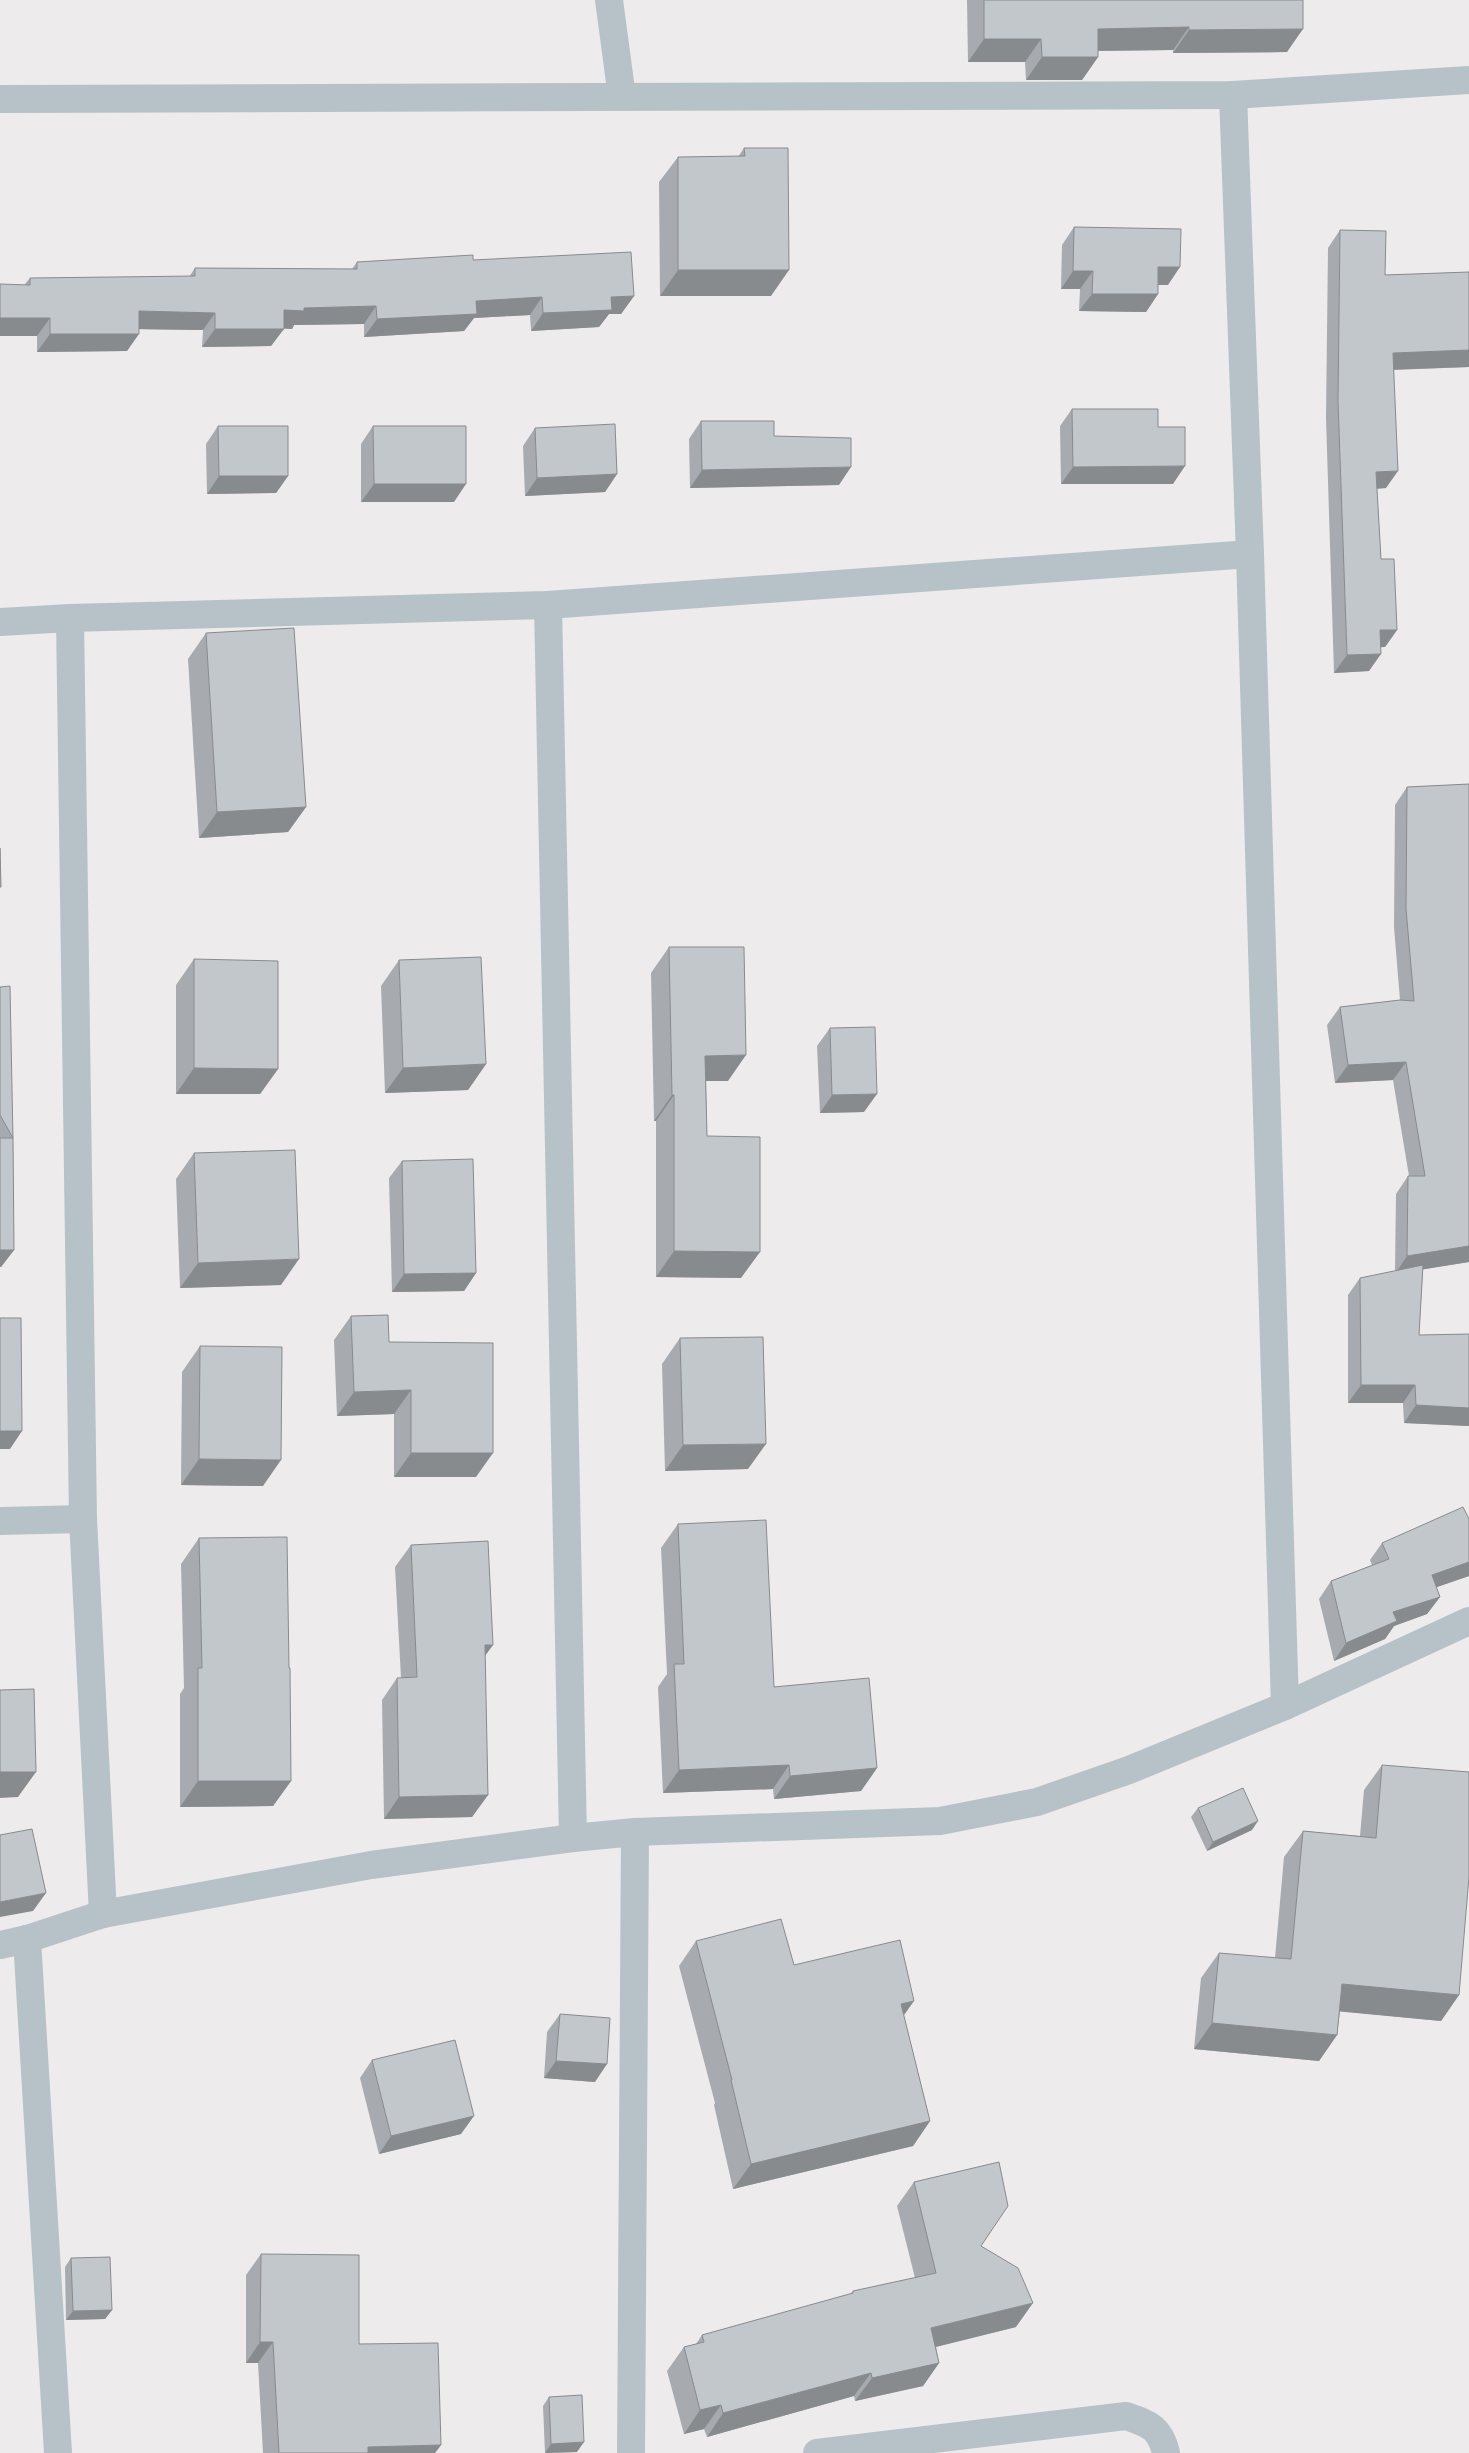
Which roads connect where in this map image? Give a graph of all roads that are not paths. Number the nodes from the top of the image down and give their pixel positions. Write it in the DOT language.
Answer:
graph roads {
  1 [pos="609,0"];
  2 [pos="1469,80"];
  3 [pos="1232,95"];
  4 [pos="622,97"];
  5 [pos="0,99"];
  6 [pos="1250,554"];
  7 [pos="548,605"];
  8 [pos="70,618"];
  9 [pos="0,622"];
  10 [pos="84,1519"];
  11 [pos="0,1522"];
  12 [pos="1469,1621"];
  13 [pos="1285,1706"];
  14 [pos="635,1832"];
  15 [pos="573,1838"];
  16 [pos="103,1914"];
  17 [pos="27,1939"];
  18 [pos="0,1945"];
  19 [pos="58,2453"];
  20 [pos="631,2453"];
  21 [pos="817,2453"];
  22 [pos="1166,2453"];
  1 -- 4 [label="street"];
  2 -- 3 [label="street"];
  3 -- 4 [label="street"];
  3 -- 6 [label="street"];
  4 -- 5 [label="street"];
  6 -- 7 [label="street"];
  6 -- 13 [label="street"];
  7 -- 8 [label="street"];
  7 -- 15 [label="street"];
  8 -- 9 [label="street"];
  8 -- 10 [label="street"];
  10 -- 11 [label="street"];
  10 -- 16 [label="street"];
  12 -- 13 [label="street"];
  13 -- 14 [label="street"];
  14 -- 15 [label="street"];
  14 -- 20 [label="street"];
  15 -- 16 [label="street"];
  16 -- 17 [label="street"];
  17 -- 18 [label="street"];
  17 -- 19 [label="street"];
  21 -- 22 [label="street"];
}
